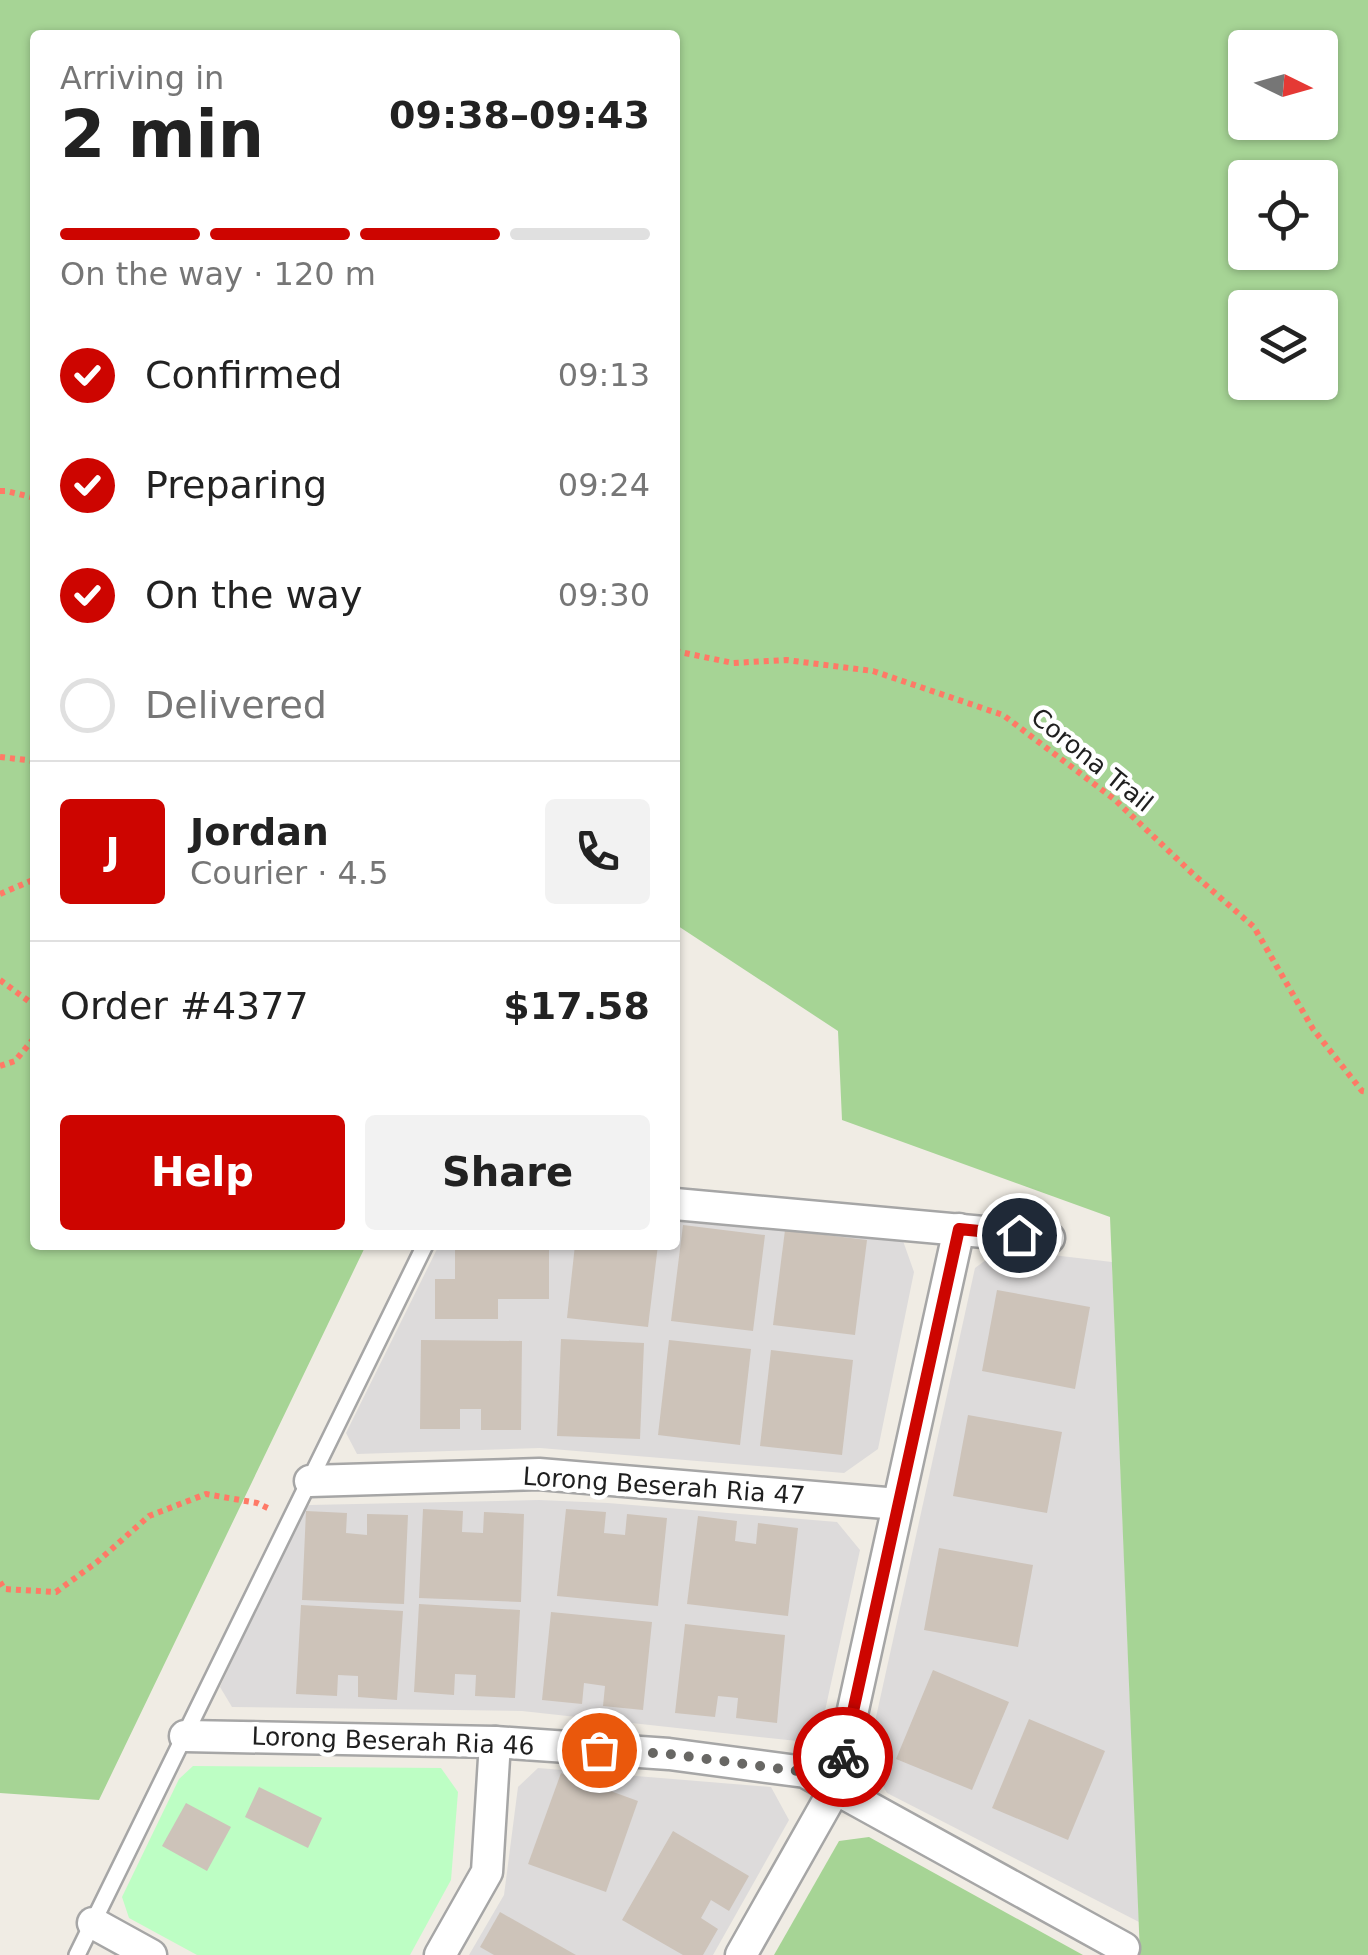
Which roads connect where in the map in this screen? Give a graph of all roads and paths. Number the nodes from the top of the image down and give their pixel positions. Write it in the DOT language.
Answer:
graph roads {
  1 [pos="0,492"];
  2 [pos="30,497"];
  3 [pos="680,651"];
  4 [pos="0,757"];
  5 [pos="30,760"];
  6 [pos="30,881"];
  7 [pos="0,894"];
  8 [pos="0,980"];
  9 [pos="30,1003"];
  10 [pos="30,1044"];
  11 [pos="0,1066"];
  12 [pos="1368,1092"];
  13 [pos="680,1204"];
  14 [pos="959,1229"];
  15 [pos="1049,1238"];
  16 [pos="423,1250"];
  17 [pos="310,1481"];
  18 [pos="898,1504"];
  19 [pos="291,1518"];
  20 [pos="0,1582"];
  21 [pos="184,1736"];
  22 [pos="495,1742"];
  23 [pos="836,1788"];
  24 [pos="93,1923"];
  25 [pos="1124,1948"];
  26 [pos="78,1955"];
  27 [pos="151,1955"];
  28 [pos="440,1955"];
  29 [pos="741,1955"];
  1 -- 2 [label="path"];
  3 -- 12 [label="path, Corona Trail"];
  4 -- 5 [label="path"];
  6 -- 7 [label="path"];
  8 -- 9 [label="path"];
  10 -- 11 [label="path"];
  13 -- 14 [label="street"];
  14 -- 15 [label="street"];
  14 -- 18 [label="street"];
  16 -- 17 [label="lane"];
  17 -- 18 [label="street, Lorong Beserah Ria 47"];
  17 -- 19 [label="lane"];
  18 -- 23 [label="street"];
  19 -- 20 [label="path"];
  19 -- 21 [label="lane"];
  21 -- 22 [label="street, Lorong Beserah Ria 46"];
  21 -- 24 [label="lane"];
  22 -- 23 [label="street, Lorong Beserah Ria 46"];
  22 -- 28 [label="street"];
  23 -- 25 [label="street, Lorong Beserah Ria 46"];
  23 -- 29 [label="street"];
  24 -- 26 [label="lane"];
  24 -- 27 [label="street"];
}
